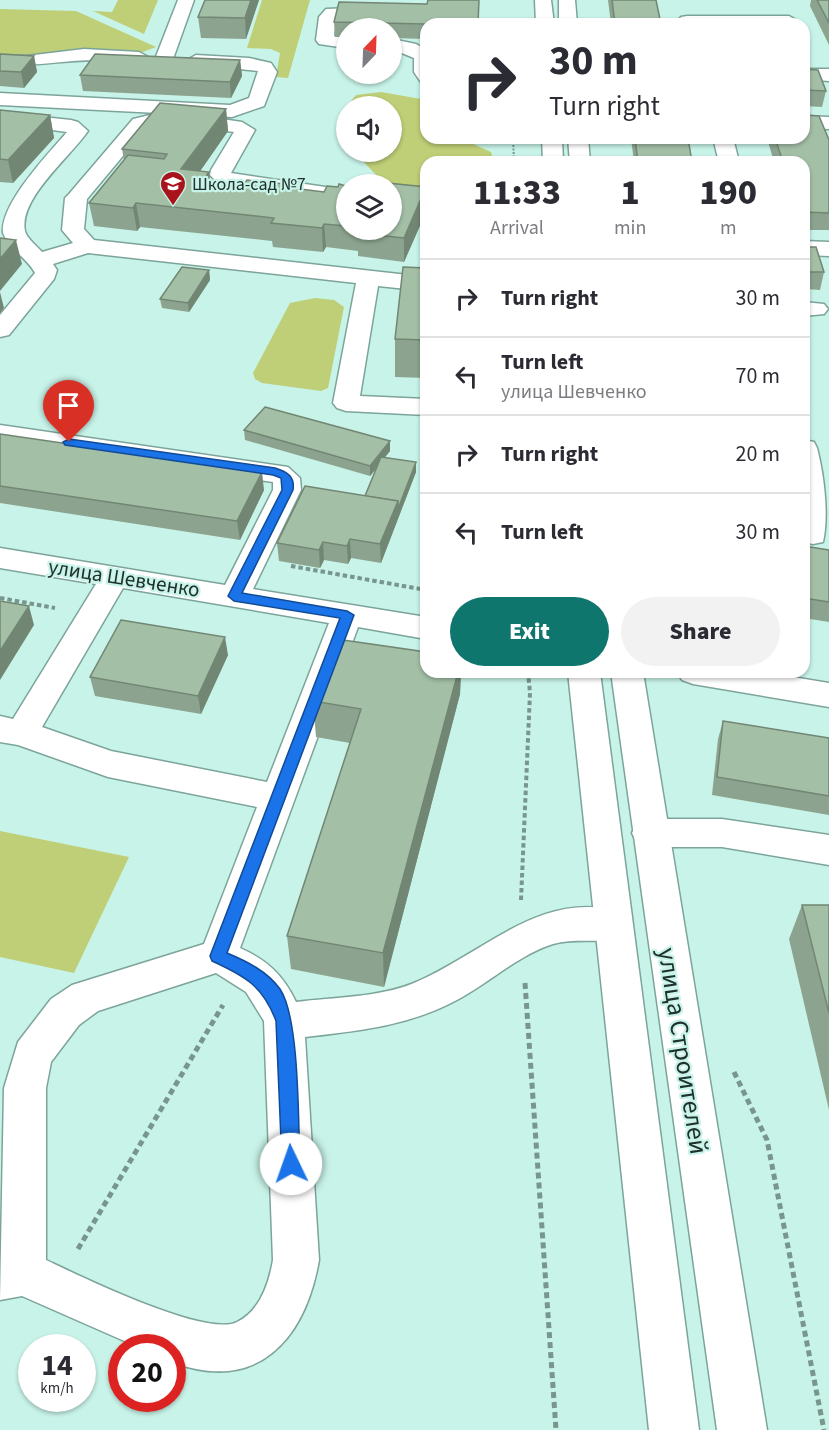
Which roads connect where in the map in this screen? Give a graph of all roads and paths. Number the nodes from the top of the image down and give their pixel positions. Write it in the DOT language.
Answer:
graph roads {
  1 [pos="186,0"];
  2 [pos="543,0"];
  3 [pos="567,0"];
  4 [pos="778,0"];
  5 [pos="402,13"];
  6 [pos="686,17"];
  7 [pos="544,18"];
  8 [pos="568,18"];
  9 [pos="703,18"];
  10 [pos="787,18"];
  11 [pos="336,42"];
  12 [pos="402,46"];
  13 [pos="420,54"];
  14 [pos="164,59"];
  15 [pos="0,60"];
  16 [pos="810,74"];
  17 [pos="829,75"];
  18 [pos="0,99"];
  19 [pos="0,119"];
  20 [pos="810,122"];
  21 [pos="829,123"];
  22 [pos="0,195"];
  23 [pos="336,195"];
  24 [pos="22,198"];
  25 [pos="87,246"];
  26 [pos="810,248"];
  27 [pos="829,249"];
  28 [pos="37,261"];
  29 [pos="420,284"];
  30 [pos="366,286"];
  31 [pos="420,294"];
  32 [pos="0,330"];
  33 [pos="420,407"];
  34 [pos="0,433"];
  35 [pos="810,475"];
  36 [pos="815,535"];
  37 [pos="0,558"];
  38 [pos="116,577"];
  39 [pos="234,596"];
  40 [pos="347,615"];
  41 [pos="420,627"];
  42 [pos="529,678"];
  43 [pos="585,678"];
  44 [pos="628,678"];
  45 [pos="728,678"];
  46 [pos="829,695"];
  47 [pos="11,731"];
  48 [pos="276,797"];
  49 [pos="650,833"];
  50 [pos="829,850"];
  51 [pos="612,925"];
  52 [pos="523,941"];
  53 [pos="231,962"];
  54 [pos="284,1021"];
  55 [pos="732,1061"];
  56 [pos="26,1279"];
  57 [pos="556,1430"];
  58 [pos="674,1430"];
  59 [pos="741,1430"];
  60 [pos="824,1430"];
  1 -- 14 [label="main road"];
  2 -- 7 [label="main road"];
  3 -- 8 [label="main road"];
  4 -- 10 [label="main road"];
  5 -- 11 [label="main road"];
  6 -- 9 [label="main road"];
  12 -- 13 [label="main road"];
  14 -- 15 [label="main road"];
  14 -- 18 [label="main road"];
  16 -- 17 [label="main road"];
  19 -- 24 [label="main road"];
  20 -- 21 [label="main road"];
  22 -- 24 [label="main road"];
  23 -- 25 [label="main road"];
  24 -- 28 [label="main road"];
  25 -- 28 [label="main road"];
  25 -- 30 [label="main road"];
  26 -- 27 [label="main road"];
  28 -- 32 [label="main road"];
  29 -- 30 [label="main road"];
  30 -- 31 [label="main road"];
  30 -- 33 [label="main road"];
  34 -- 39 [label="main road"];
  35 -- 36 [label="main road"];
  37 -- 38 [label="main road, улица Шевченко"];
  38 -- 39 [label="main road, улица Шевченко"];
  38 -- 47 [label="main road"];
  39 -- 40 [label="main road, улица Шевченко"];
  40 -- 41 [label="main road, улица Шевченко"];
  40 -- 48 [label="main road"];
  42 -- 52 [label="path"];
  43 -- 51 [label="main road"];
  44 -- 49 [label="main road, улица Строителей"];
  45 -- 46 [label="main road"];
  47 -- 48 [label="main road"];
  48 -- 53 [label="main road"];
  49 -- 50 [label="main road"];
  49 -- 59 [label="main road, улица Строителей"];
  51 -- 52 [label="main road"];
  51 -- 58 [label="main road"];
  52 -- 54 [label="main road"];
  52 -- 57 [label="path"];
  53 -- 54 [label="main road"];
  53 -- 56 [label="path"];
  53 -- 56 [label="main road"];
  54 -- 56 [label="main road"];
  55 -- 60 [label="path"];
}
